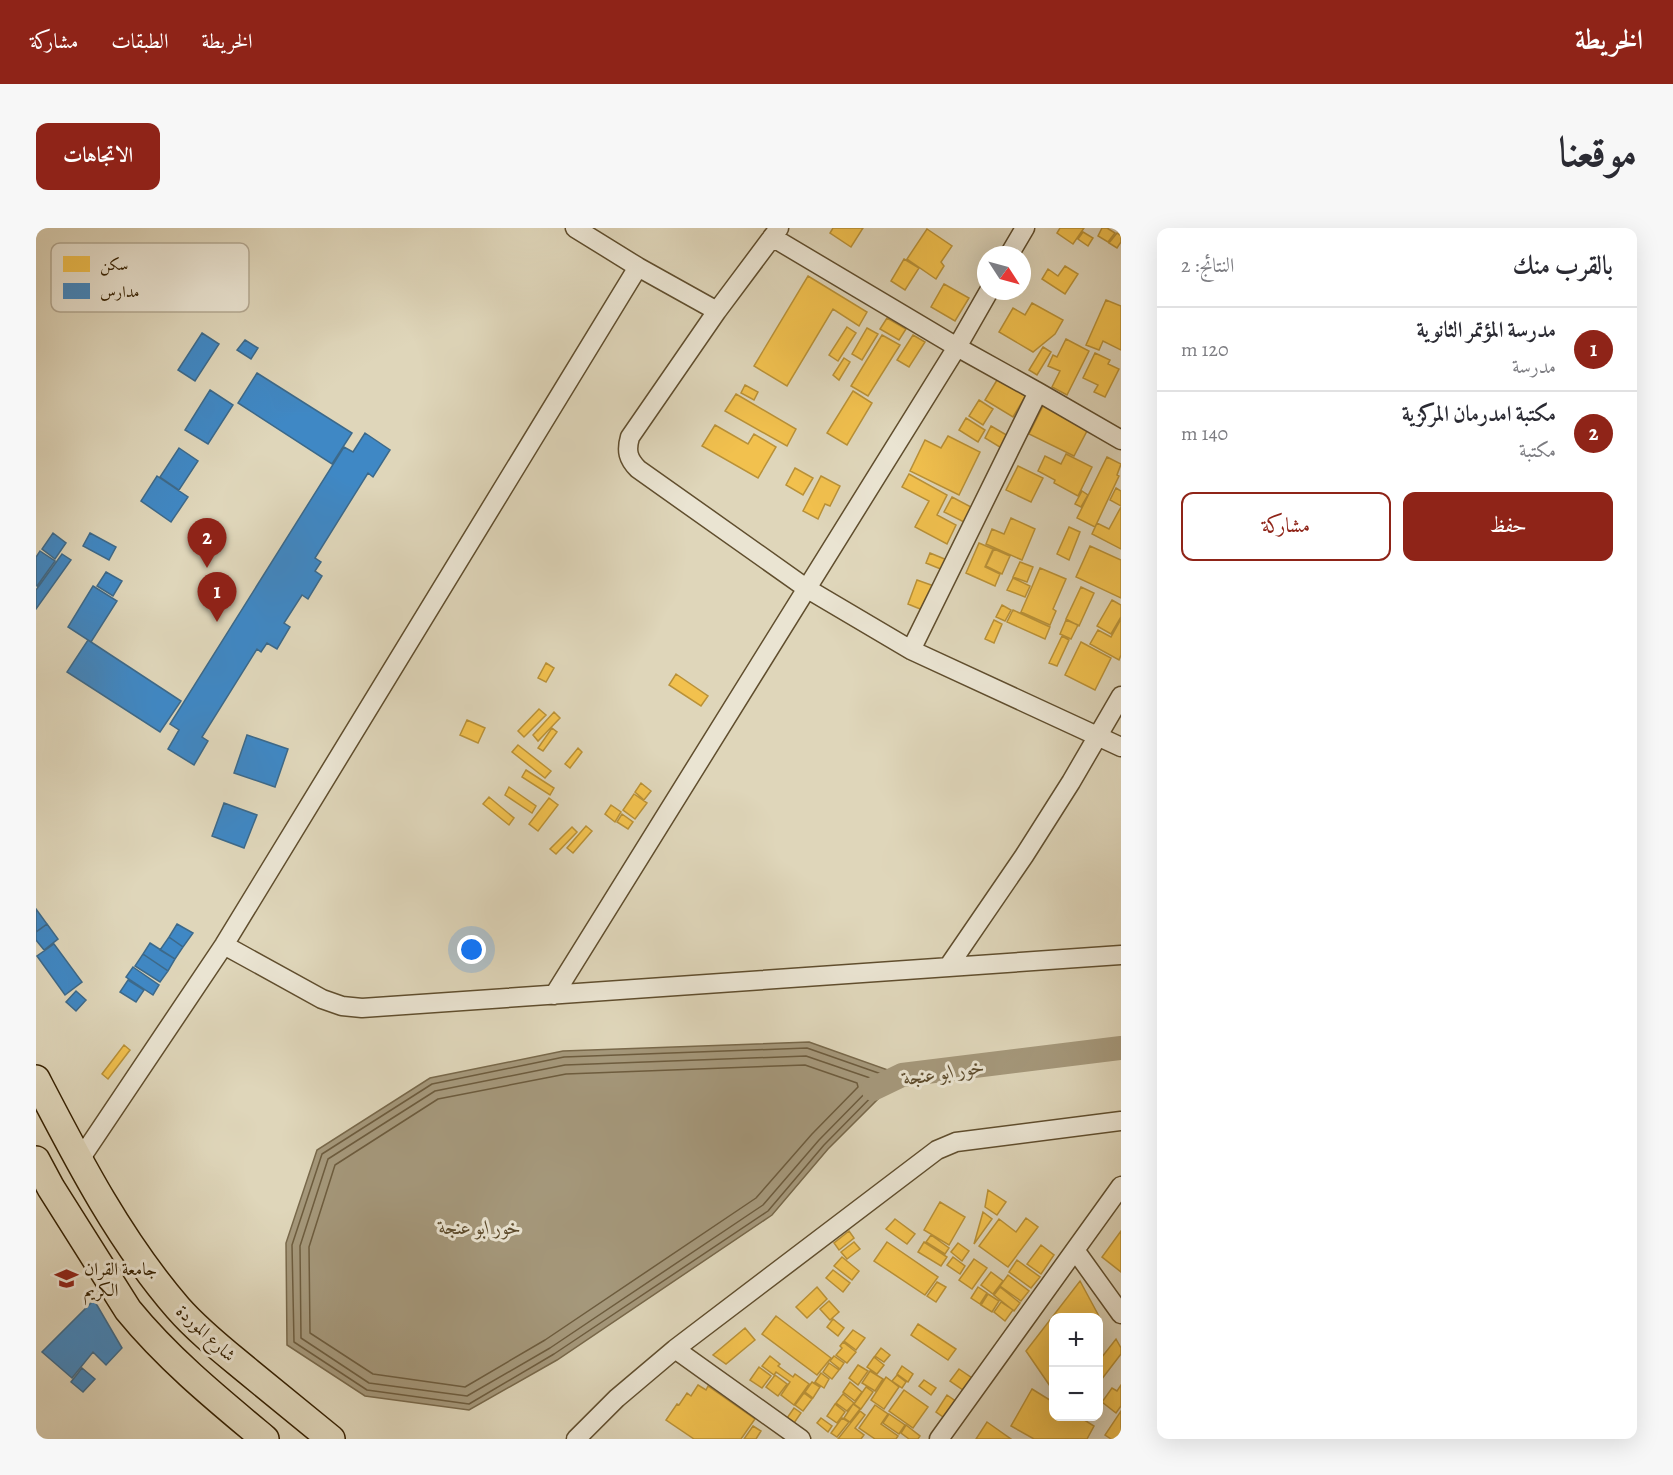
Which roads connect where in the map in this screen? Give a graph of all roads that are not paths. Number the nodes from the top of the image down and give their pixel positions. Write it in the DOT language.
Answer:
graph roads {
  1 [pos="575,228"];
  2 [pos="1024,228"];
  3 [pos="775,233"];
  4 [pos="1014,246"];
  5 [pos="638,267"];
  6 [pos="984,300"];
  7 [pos="717,311"];
  8 [pos="957,347"];
  9 [pos="1038,392"];
  10 [pos="1121,440"];
  11 [pos="806,588"];
  12 [pos="911,651"];
  13 [pos="1121,696"];
  14 [pos="1097,736"];
  15 [pos="1121,747"];
  16 [pos="224,945"];
  17 [pos="1121,955"];
  18 [pos="948,967"];
  19 [pos="554,995"];
  20 [pos="36,1079"];
  21 [pos="1121,1121"];
  22 [pos="36,1160"];
  23 [pos="79,1161"];
  24 [pos="1121,1186"];
  25 [pos="1075,1250"];
  26 [pos="1121,1314"];
  27 [pos="675,1349"];
  28 [pos="265,1439"];
  29 [pos="331,1439"];
  30 [pos="576,1439"];
  31 [pos="801,1439"];
  32 [pos="939,1439"];
  1 -- 5 [label="street"];
  2 -- 4 [label="street"];
  3 -- 7 [label="street"];
  3 -- 8 [label="street"];
  5 -- 7 [label="street"];
  5 -- 16 [label="street"];
  6 -- 8 [label="street"];
  7 -- 11 [label="street"];
  8 -- 9 [label="street"];
  8 -- 11 [label="street"];
  9 -- 10 [label="street"];
  9 -- 12 [label="street"];
  11 -- 12 [label="street"];
  11 -- 19 [label="street"];
  12 -- 14 [label="street"];
  13 -- 14 [label="street"];
  14 -- 15 [label="street"];
  14 -- 18 [label="street"];
  16 -- 19 [label="street"];
  16 -- 23 [label="street"];
  17 -- 18 [label="street"];
  18 -- 19 [label="street"];
  20 -- 23 [label="main road, شارع الموردة"];
  21 -- 27 [label="street"];
  22 -- 28 [label="main road"];
  23 -- 29 [label="main road, شارع الموردة"];
  24 -- 25 [label="street"];
  25 -- 26 [label="street"];
  25 -- 32 [label="street"];
  27 -- 30 [label="street"];
  27 -- 31 [label="street"];
}
